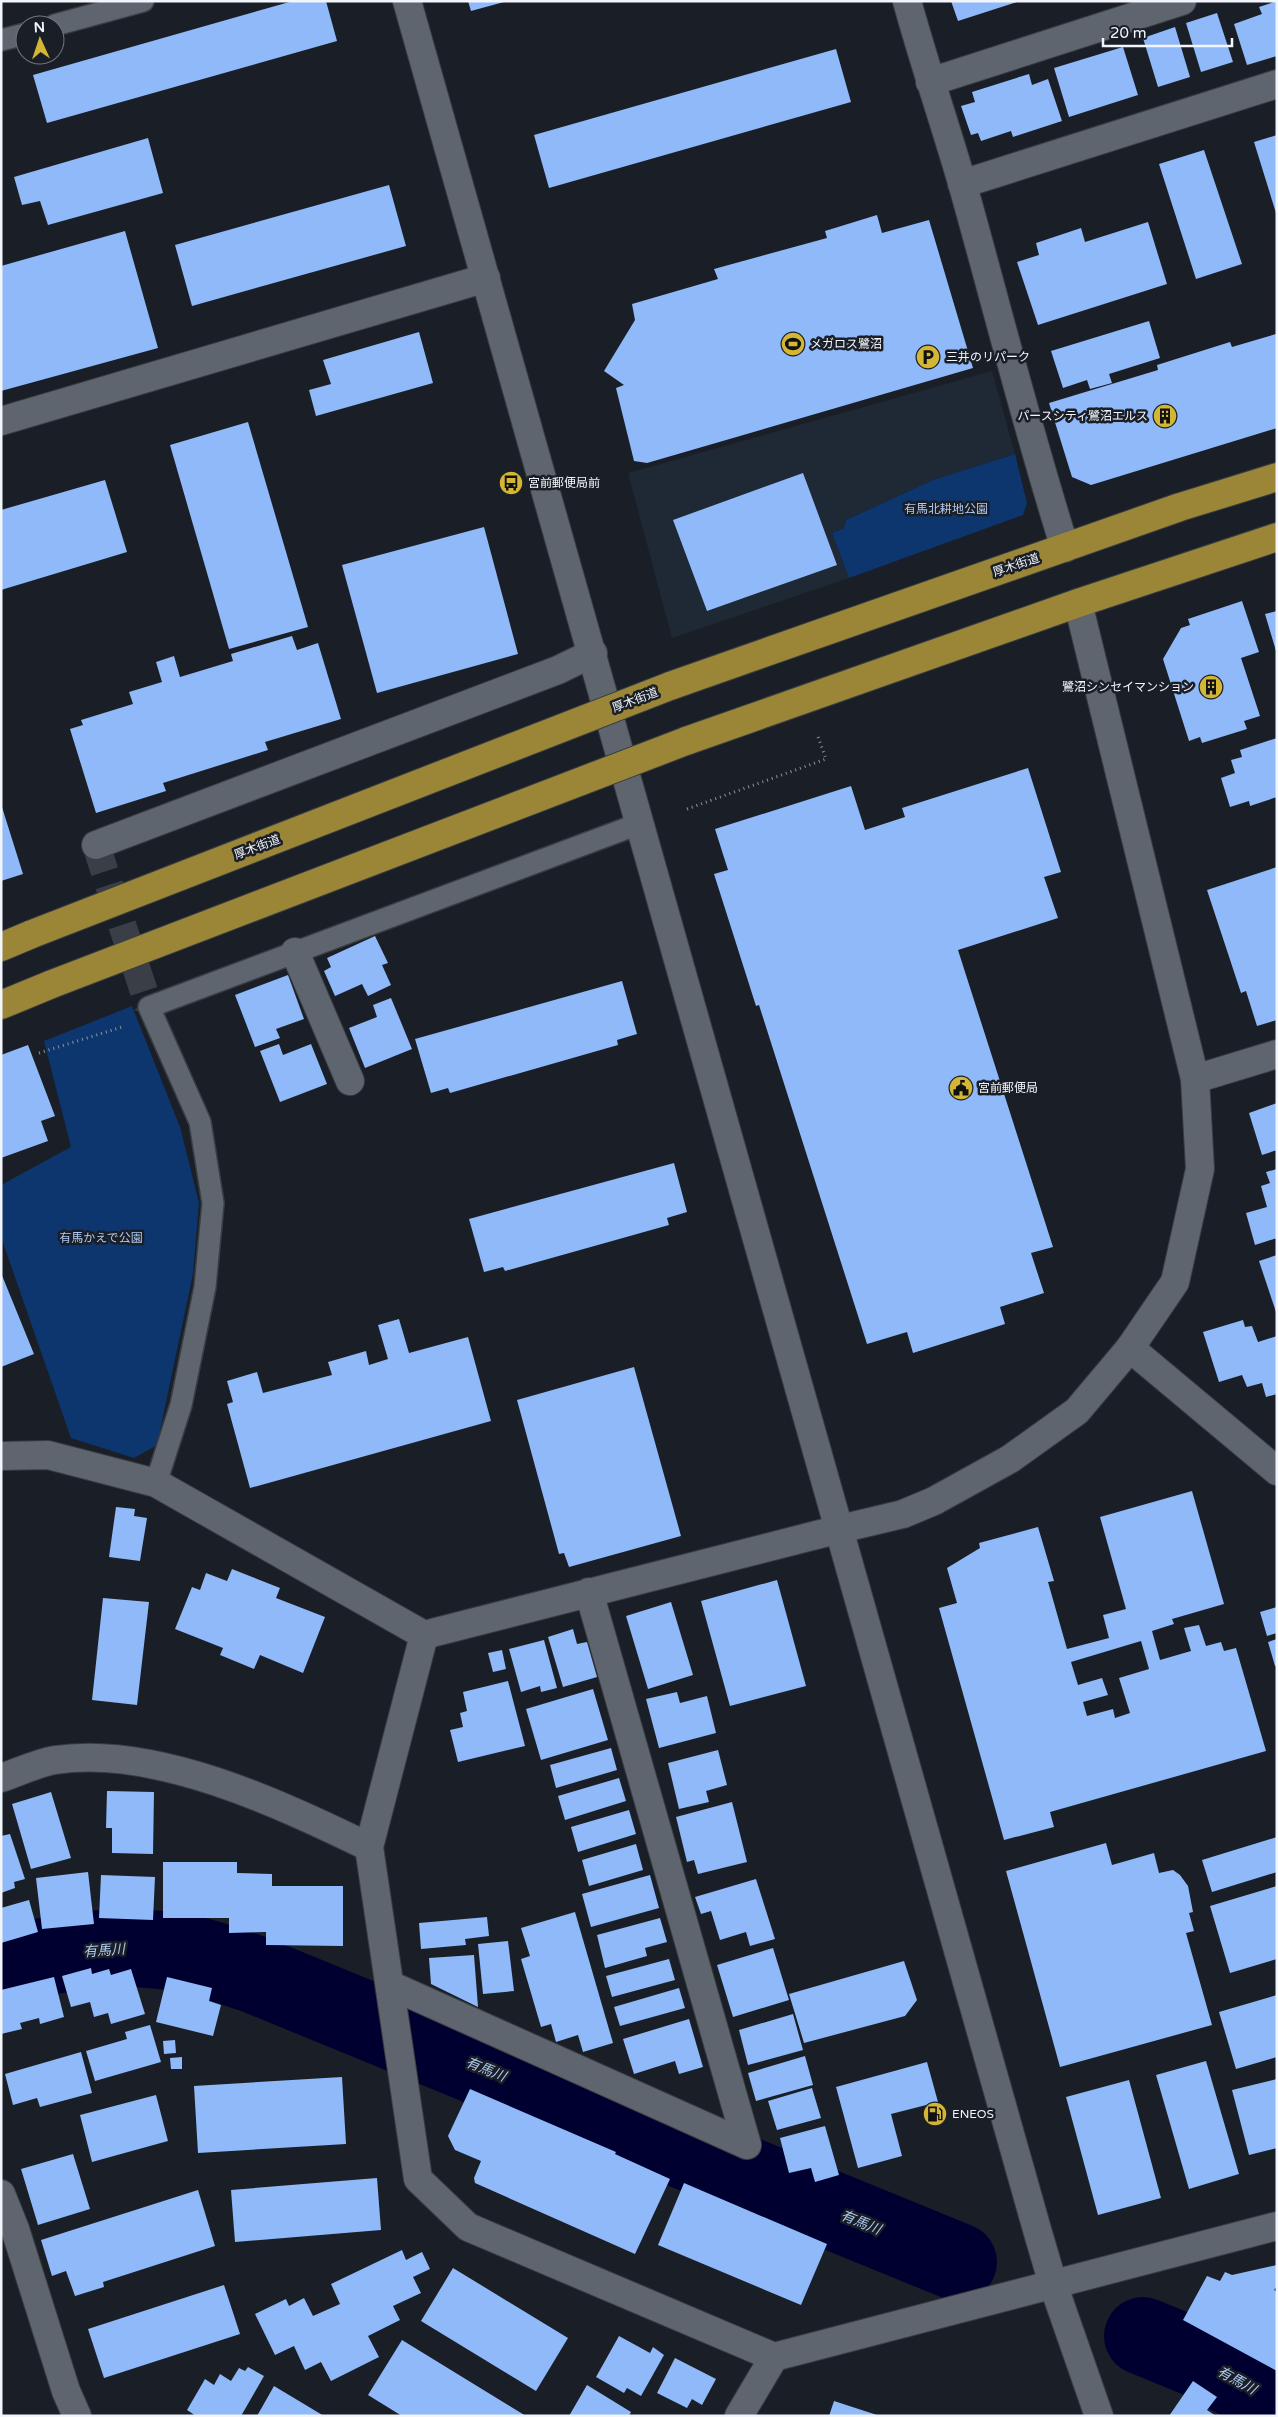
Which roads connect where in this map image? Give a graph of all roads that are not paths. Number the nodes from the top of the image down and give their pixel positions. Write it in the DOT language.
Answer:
graph roads {
  1 [pos="143,1"];
  2 [pos="407,1"];
  3 [pos="907,1"];
  4 [pos="1182,1"];
  5 [pos="65,22"];
  6 [pos="15,36"];
  7 [pos="1,40"];
  8 [pos="930,82"];
  9 [pos="1277,84"];
  10 [pos="962,184"];
  11 [pos="486,278"];
  12 [pos="1,421"];
  13 [pos="1277,477"];
  14 [pos="1277,537"];
  15 [pos="1065,548"];
  16 [pos="1078,603"];
  17 [pos="593,653"];
  18 [pos="641,823"];
  19 [pos="96,844"];
  20 [pos="1,947"];
  21 [pos="295,952"];
  22 [pos="1,1005"];
  23 [pos="1277,1054"];
  24 [pos="1195,1079"];
  25 [pos="350,1081"];
  26 [pos="1130,1348"];
  27 [pos="1,1456"];
  28 [pos="1277,1471"];
  29 [pos="156,1483"];
  30 [pos="840,1529"];
  31 [pos="589,1592"];
  32 [pos="424,1635"];
  33 [pos="1,1778"];
  34 [pos="369,1847"];
  35 [pos="390,1986"];
  36 [pos="1,2194"];
  37 [pos="1277,2226"];
  38 [pos="1053,2284"];
  39 [pos="774,2357"];
  40 [pos="78,2416"];
  41 [pos="739,2416"];
  42 [pos="1098,2416"];
  1 -- 5 [label="lane"];
  2 -- 11 [label="street"];
  3 -- 8 [label="street"];
  4 -- 8 [label="street"];
  6 -- 7 [label="lane"];
  8 -- 10 [label="street"];
  9 -- 10 [label="street"];
  10 -- 15 [label="street"];
  11 -- 12 [label="street"];
  11 -- 17 [label="street"];
  13 -- 15 [label="highway, 厚木街道"];
  14 -- 16 [label="highway"];
  15 -- 20 [label="highway, 厚木街道, bridge"];
  16 -- 22 [label="highway, bridge"];
  16 -- 24 [label="street"];
  17 -- 18 [label="street"];
  17 -- 19 [label="street"];
  18 -- 21 [label="lane"];
  18 -- 30 [label="street"];
  21 -- 25 [label="street"];
  21 -- 29 [label="lane"];
  23 -- 24 [label="street"];
  24 -- 26 [label="street"];
  26 -- 28 [label="street"];
  26 -- 30 [label="street"];
  27 -- 29 [label="street"];
  29 -- 32 [label="street"];
  30 -- 31 [label="street"];
  30 -- 38 [label="street"];
  31 -- 32 [label="street"];
  31 -- 35 [label="street"];
  32 -- 34 [label="street"];
  33 -- 34 [label="street"];
  34 -- 35 [label="street"];
  35 -- 39 [label="street"];
  36 -- 40 [label="street"];
  37 -- 38 [label="street"];
  38 -- 39 [label="street"];
  38 -- 42 [label="street"];
  39 -- 41 [label="street"];
}
